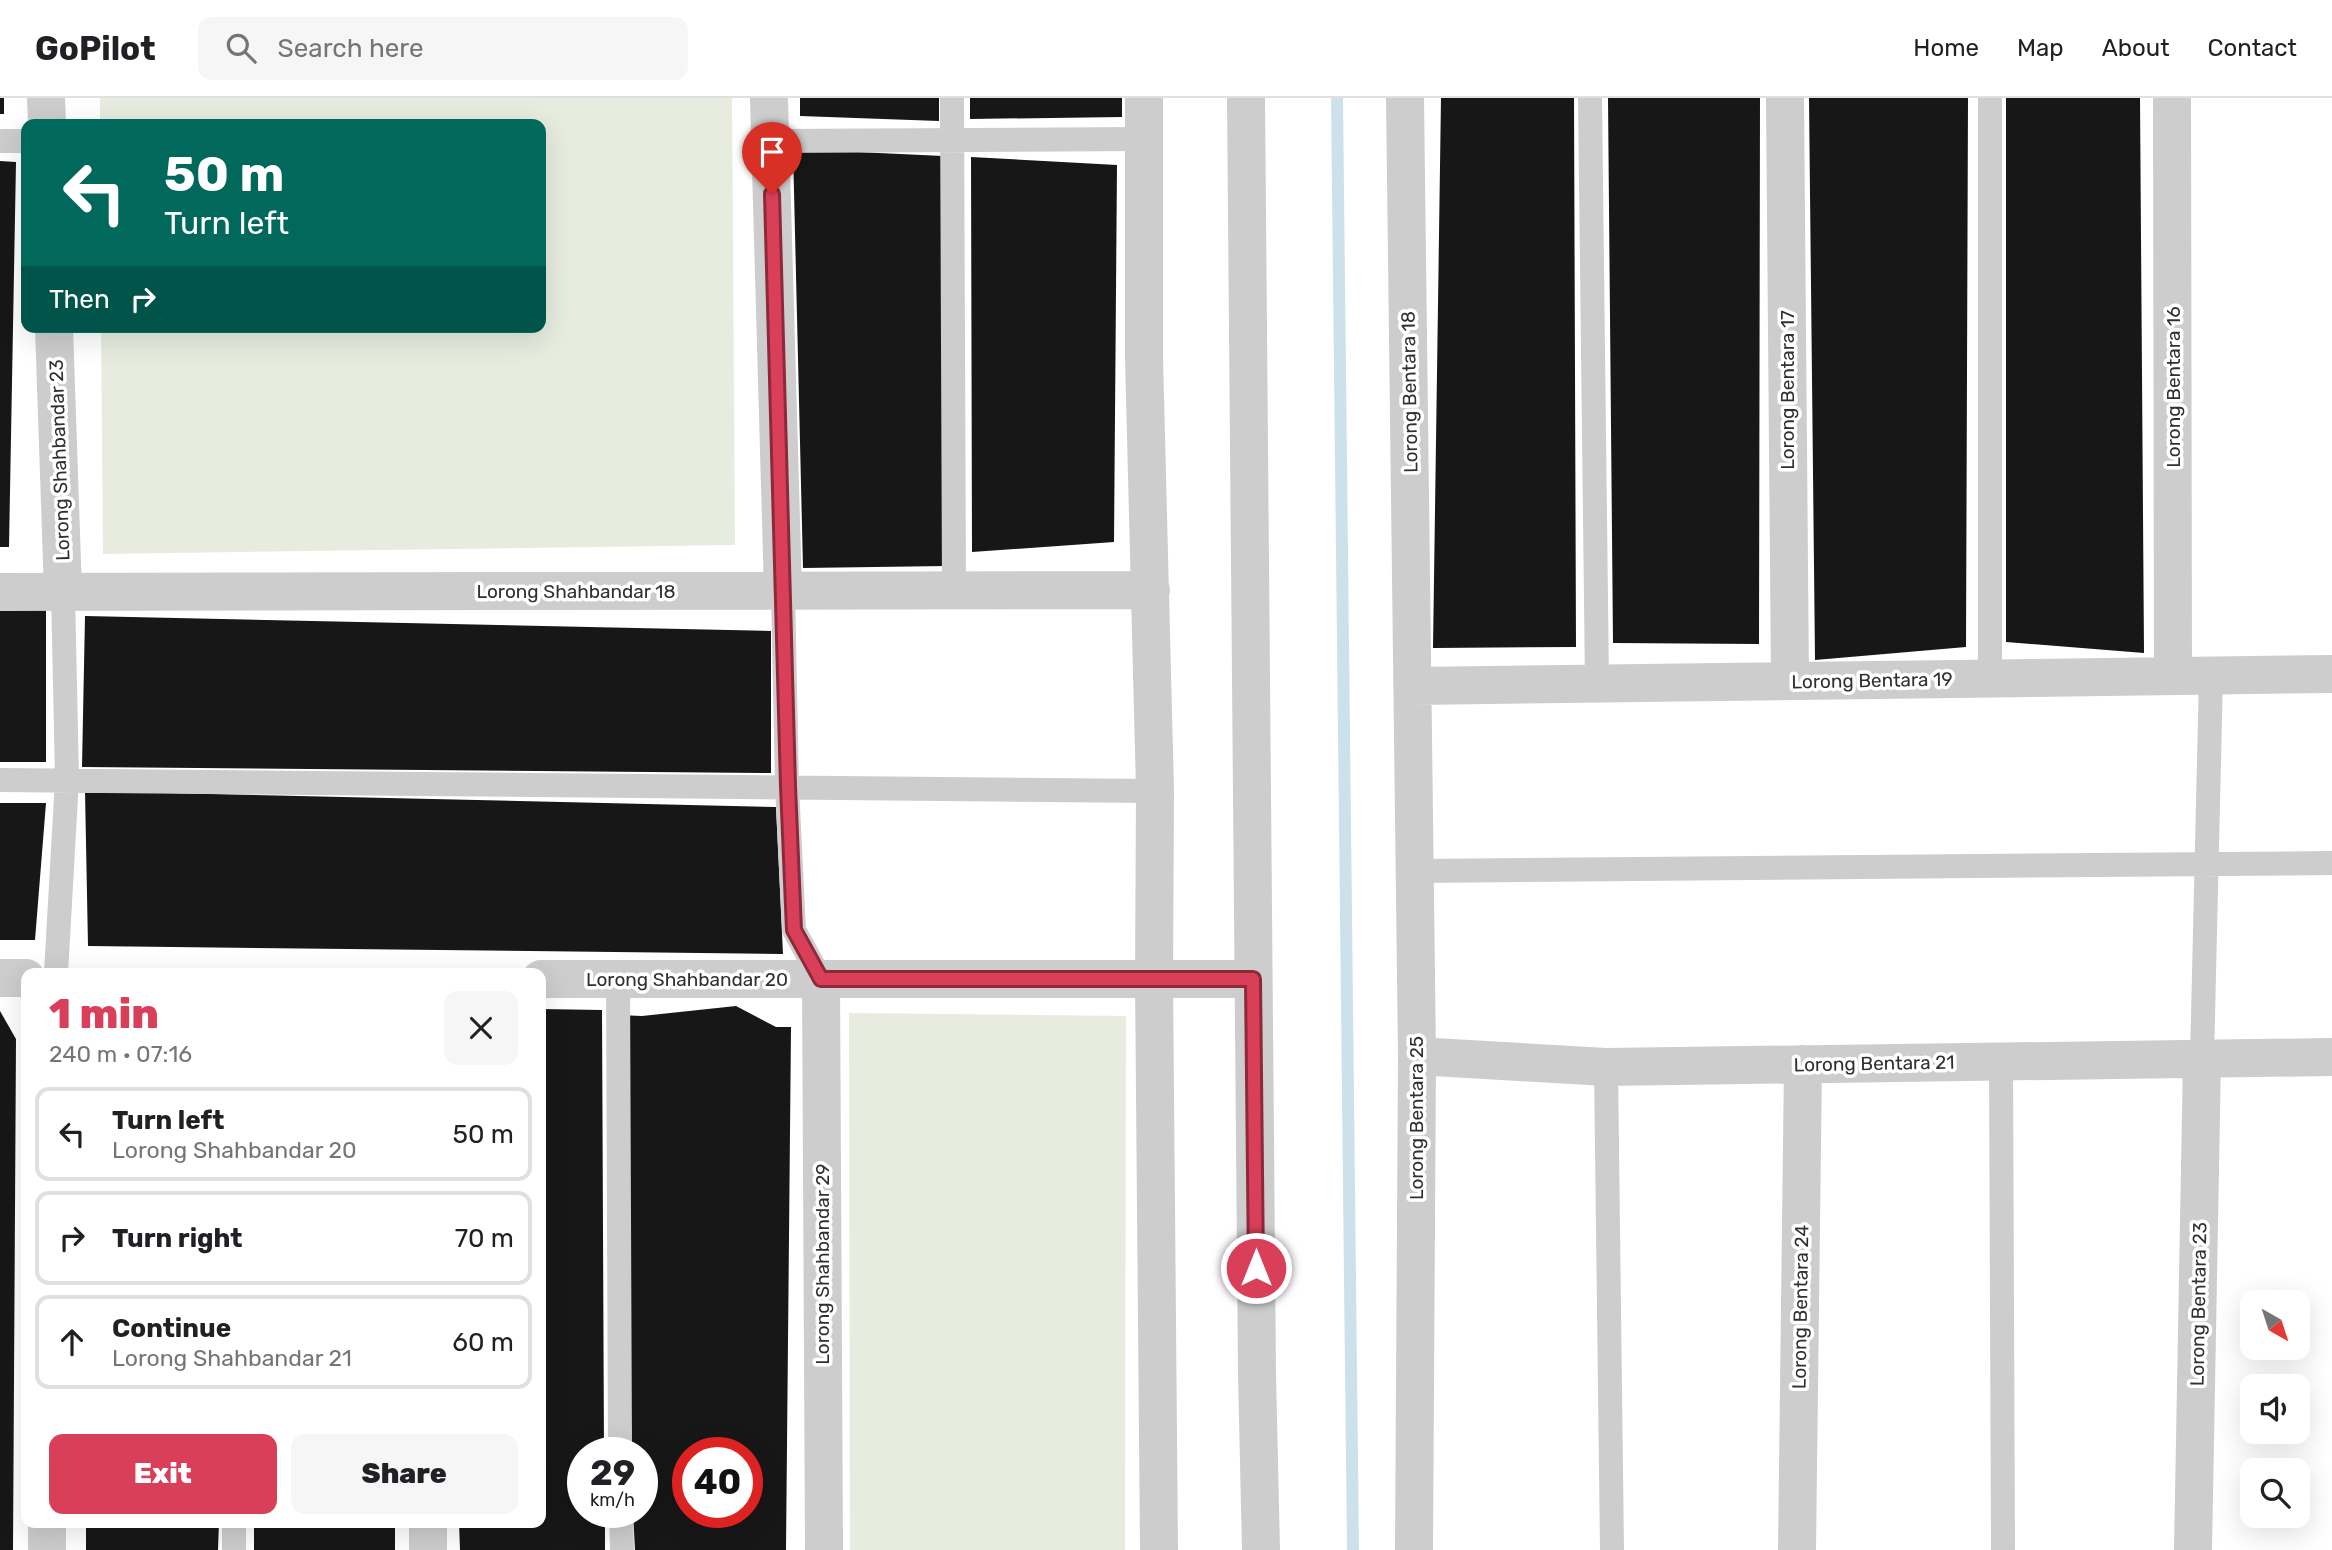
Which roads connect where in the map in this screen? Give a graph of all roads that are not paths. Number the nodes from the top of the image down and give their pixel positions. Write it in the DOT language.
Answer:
graph roads {
  1 [pos="46,98"];
  2 [pos="769,98"];
  3 [pos="952,98"];
  4 [pos="1144,98"];
  5 [pos="1246,98"];
  6 [pos="1405,98"];
  7 [pos="1590,98"];
  8 [pos="1785,98"];
  9 [pos="1990,98"];
  10 [pos="2172,98"];
  11 [pos="47,119"];
  12 [pos="1145,139"];
  13 [pos="952,140"];
  14 [pos="0,141"];
  15 [pos="21,141"];
  16 [pos="770,141"];
  17 [pos="54,333"];
  18 [pos="1151,590"];
  19 [pos="783,591"];
  20 [pos="954,591"];
  21 [pos="0,592"];
  22 [pos="63,592"];
  23 [pos="2332,674"];
  24 [pos="2173,676"];
  25 [pos="2211,676"];
  26 [pos="1990,679"];
  27 [pos="1790,681"];
  28 [pos="1597,684"];
  29 [pos="1413,687"];
  30 [pos="68,779"];
  31 [pos="0,780"];
  32 [pos="788,786"];
  33 [pos="1155,790"];
  34 [pos="2332,863"];
  35 [pos="2208,864"];
  36 [pos="1414,872"];
  37 [pos="56,968"];
  38 [pos="0,978"];
  39 [pos="21,978"];
  40 [pos="618,978"];
  41 [pos="546,979"];
  42 [pos="821,979"];
  43 [pos="1154,979"];
  44 [pos="1253,979"];
  45 [pos="1417,1056"];
  46 [pos="2332,1057"];
  47 [pos="2202,1059"];
  48 [pos="2001,1061"];
  49 [pos="1803,1064"];
  50 [pos="1606,1067"];
  51 [pos="621,1437"];
  52 [pos="47,1528"];
  53 [pos="234,1528"];
  54 [pos="428,1528"];
  55 [pos="621,1528"];
  56 [pos="47,1550"];
  57 [pos="234,1550"];
  58 [pos="428,1550"];
  59 [pos="622,1550"];
  60 [pos="824,1550"];
  61 [pos="1159,1550"];
  62 [pos="1261,1550"];
  63 [pos="1414,1550"];
  64 [pos="1612,1550"];
  65 [pos="1797,1550"];
  66 [pos="2003,1550"];
  67 [pos="2193,1550"];
  1 -- 11 [label="street"];
  2 -- 16 [label="street"];
  3 -- 13 [label="lane"];
  4 -- 12 [label="street"];
  5 -- 44 [label="street"];
  6 -- 29 [label="street, Lorong Bentara 18"];
  7 -- 28 [label="lane"];
  8 -- 27 [label="street, Lorong Bentara 17"];
  9 -- 26 [label="lane"];
  10 -- 24 [label="street, Lorong Bentara 16"];
  12 -- 13 [label="lane"];
  12 -- 18 [label="street"];
  13 -- 16 [label="lane"];
  13 -- 20 [label="lane"];
  14 -- 15 [label="lane"];
  16 -- 19 [label="street"];
  17 -- 22 [label="street, Lorong Shahbandar 23"];
  18 -- 20 [label="street, Lorong Shahbandar 18"];
  18 -- 33 [label="street"];
  19 -- 20 [label="street, Lorong Shahbandar 18"];
  19 -- 22 [label="street, Lorong Shahbandar 18"];
  19 -- 32 [label="lane"];
  21 -- 22 [label="street, Lorong Shahbandar 18"];
  22 -- 30 [label="lane"];
  23 -- 25 [label="street, Lorong Bentara 19"];
  24 -- 25 [label="street, Lorong Bentara 19"];
  24 -- 26 [label="street, Lorong Bentara 19"];
  25 -- 35 [label="lane"];
  26 -- 27 [label="street, Lorong Bentara 19"];
  27 -- 28 [label="street, Lorong Bentara 19"];
  28 -- 29 [label="street, Lorong Bentara 19"];
  29 -- 36 [label="street, Lorong Bentara 25"];
  30 -- 31 [label="lane"];
  30 -- 32 [label="lane"];
  30 -- 37 [label="lane"];
  32 -- 33 [label="lane"];
  32 -- 42 [label="lane"];
  33 -- 43 [label="street"];
  34 -- 35 [label="lane"];
  35 -- 36 [label="lane"];
  35 -- 47 [label="lane"];
  36 -- 45 [label="street, Lorong Bentara 25"];
  38 -- 39 [label="street"];
  40 -- 41 [label="street, Lorong Shahbandar 20"];
  40 -- 42 [label="street, Lorong Shahbandar 20"];
  40 -- 51 [label="lane"];
  42 -- 43 [label="street, Lorong Shahbandar 20"];
  42 -- 60 [label="street, Lorong Shahbandar 29"];
  43 -- 44 [label="street, Lorong Shahbandar 20"];
  43 -- 61 [label="street"];
  44 -- 62 [label="street"];
  45 -- 50 [label="street, Lorong Bentara 21"];
  45 -- 63 [label="street, Lorong Bentara 25"];
  46 -- 47 [label="street, Lorong Bentara 21"];
  47 -- 48 [label="street, Lorong Bentara 21"];
  47 -- 67 [label="street, Lorong Bentara 23"];
  48 -- 49 [label="street, Lorong Bentara 21"];
  48 -- 66 [label="lane"];
  49 -- 50 [label="street, Lorong Bentara 21"];
  49 -- 65 [label="street, Lorong Bentara 24"];
  50 -- 64 [label="lane"];
  52 -- 56 [label="street"];
  53 -- 57 [label="lane"];
  54 -- 58 [label="street"];
  55 -- 59 [label="lane"];
}
